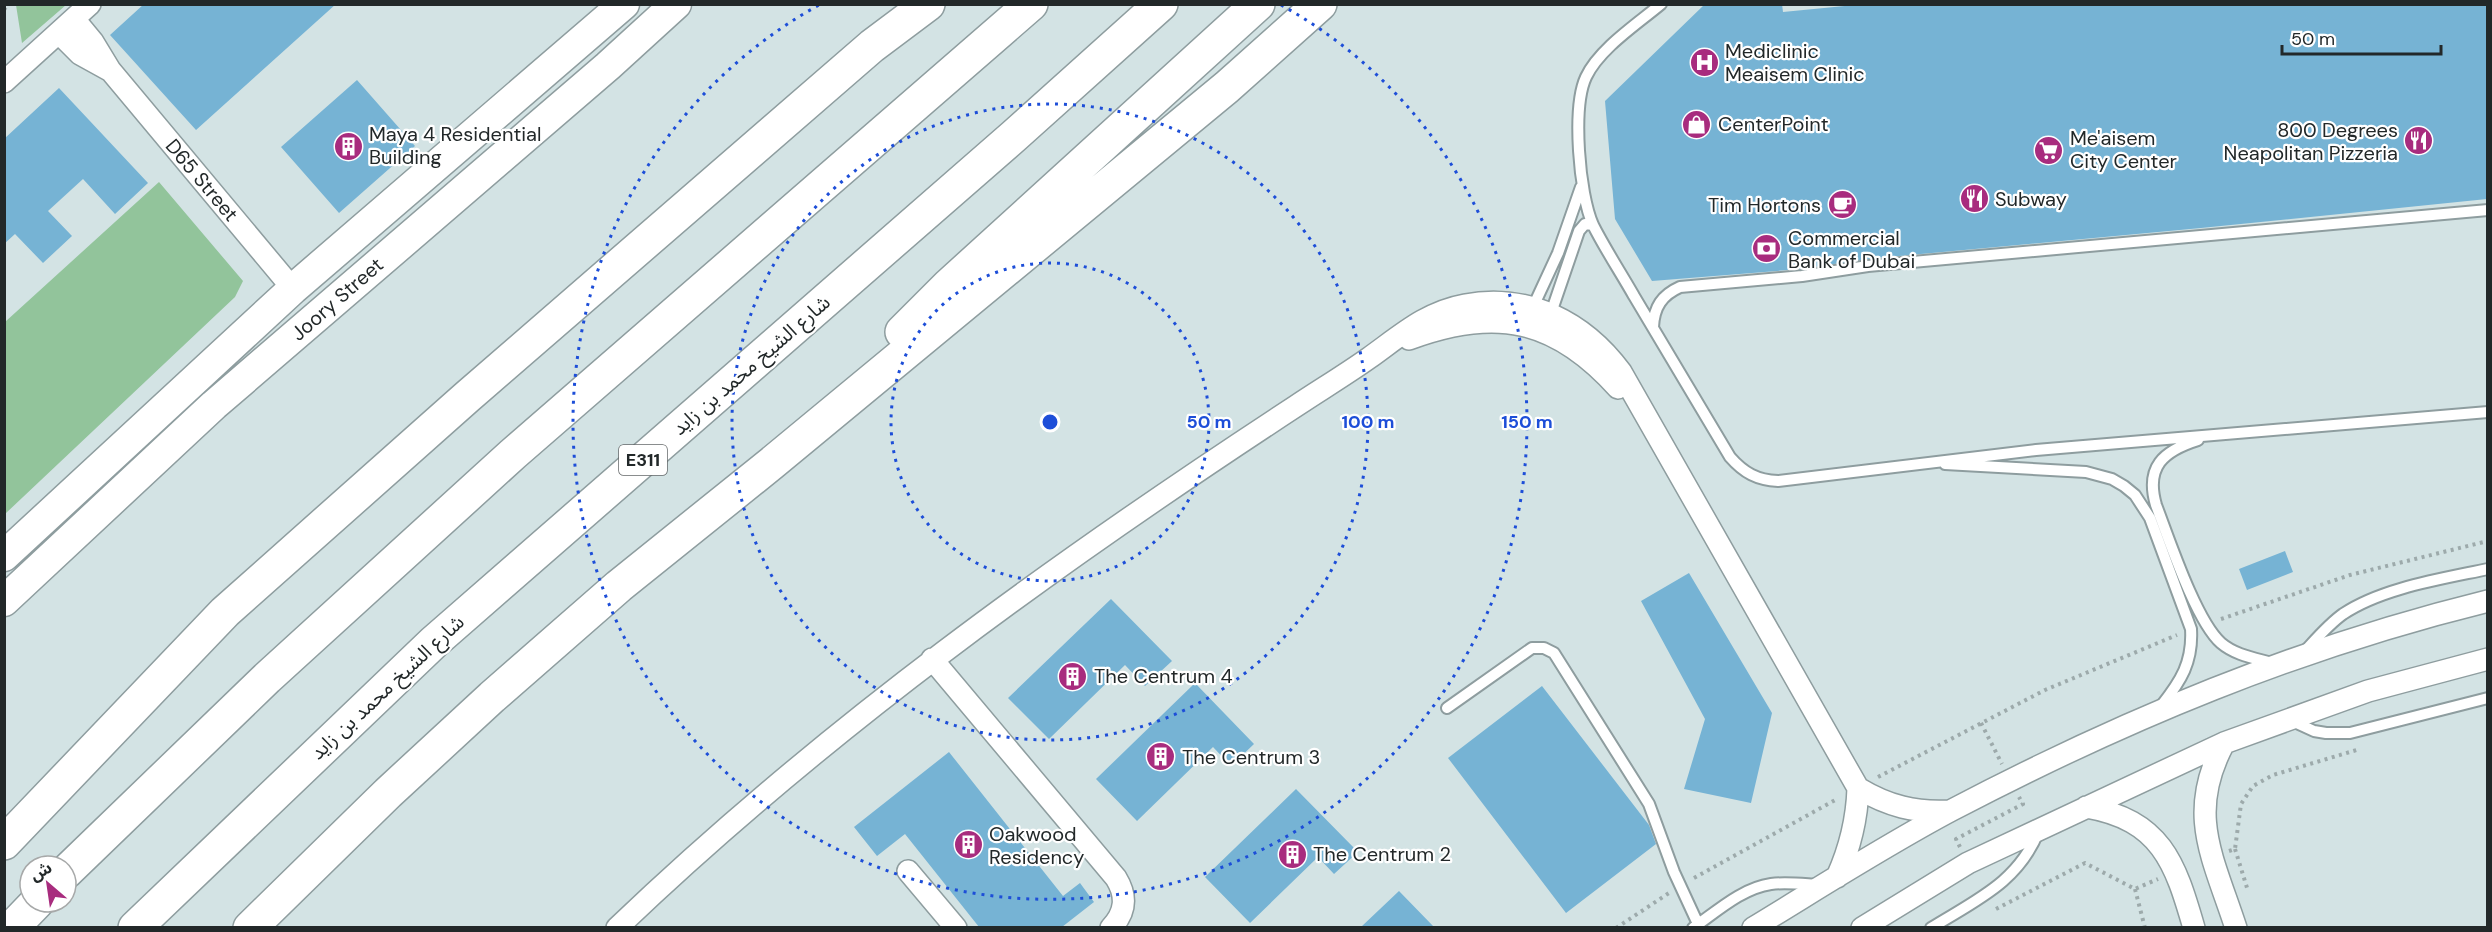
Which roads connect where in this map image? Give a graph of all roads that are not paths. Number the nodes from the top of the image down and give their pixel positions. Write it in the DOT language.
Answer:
graph roads {
  1 [pos="90,4"];
  2 [pos="624,4"];
  3 [pos="676,4"];
  4 [pos="909,4"];
  5 [pos="928,4"];
  6 [pos="1030,4"];
  7 [pos="1161,4"];
  8 [pos="1258,4"];
  9 [pos="1320,4"];
  10 [pos="1661,4"];
  11 [pos="67,26"];
  12 [pos="872,46"];
  13 [pos="4,82"];
  14 [pos="1582,184"];
  15 [pos="2487,210"];
  16 [pos="1593,225"];
  17 [pos="293,289"];
  18 [pos="1542,310"];
  19 [pos="1653,329"];
  20 [pos="1369,358"];
  21 [pos="214,405"];
  22 [pos="2487,412"];
  23 [pos="1644,417"];
  24 [pos="2217,434"];
  25 [pos="772,463"];
  26 [pos="1932,463"];
  27 [pos="4,556"];
  28 [pos="2487,569"];
  29 [pos="4,601"];
  30 [pos="2487,601"];
  31 [pos="2299,657"];
  32 [pos="932,659"];
  33 [pos="2487,659"];
  34 [pos="2278,665"];
  35 [pos="2487,698"];
  36 [pos="1447,708"];
  37 [pos="2156,711"];
  38 [pos="2287,719"];
  39 [pos="2224,743"];
  40 [pos="1858,788"];
  41 [pos="2086,807"];
  42 [pos="1950,811"];
  43 [pos="2039,830"];
  44 [pos="4,843"];
  45 [pos="78,860"];
  46 [pos="908,870"];
  47 [pos="1830,881"];
  48 [pos="25,914"];
  49 [pos="1696,926"];
  50 [pos="12,927"];
  51 [pos="135,927"];
  52 [pos="250,927"];
  53 [pos="616,927"];
  54 [pos="956,927"];
  55 [pos="1111,927"];
  56 [pos="1753,927"];
  57 [pos="1862,927"];
  58 [pos="1931,927"];
  59 [pos="2194,927"];
  60 [pos="2236,927"];
  1 -- 11 [label="street"];
  2 -- 17 [label="street, Joory Street"];
  3 -- 21 [label="street, Joory Street"];
  4 -- 12 [label="highway"];
  5 -- 12 [label="highway"];
  6 -- 45 [label="highway"];
  7 -- 51 [label="highway, شارع الشيخ محمد بن زايد / E311"];
  8 -- 25 [label="highway"];
  9 -- 25 [label="highway"];
  10 -- 14 [label="lane"];
  11 -- 13 [label="street"];
  11 -- 17 [label="street, D65 Street"];
  12 -- 44 [label="highway"];
  14 -- 16 [label="lane"];
  14 -- 18 [label="lane"];
  15 -- 19 [label="lane"];
  16 -- 18 [label="lane"];
  16 -- 19 [label="lane"];
  17 -- 21 [label="street"];
  17 -- 27 [label="street, Joory Street"];
  18 -- 20 [label="street"];
  18 -- 23 [label="street"];
  19 -- 26 [label="lane"];
  20 -- 23 [label="street"];
  20 -- 32 [label="street"];
  21 -- 29 [label="street, Joory Street"];
  22 -- 24 [label="lane"];
  23 -- 40 [label="street"];
  24 -- 26 [label="lane"];
  24 -- 34 [label="lane"];
  25 -- 52 [label="highway"];
  26 -- 37 [label="lane"];
  28 -- 31 [label="lane"];
  30 -- 31 [label="street"];
  31 -- 34 [label="street"];
  32 -- 53 [label="street"];
  32 -- 55 [label="street"];
  33 -- 38 [label="street"];
  34 -- 37 [label="street"];
  35 -- 38 [label="lane"];
  36 -- 49 [label="lane"];
  37 -- 42 [label="street"];
  38 -- 39 [label="street"];
  39 -- 41 [label="street"];
  39 -- 60 [label="street"];
  40 -- 42 [label="street"];
  40 -- 47 [label="street"];
  41 -- 43 [label="street"];
  41 -- 59 [label="street"];
  42 -- 47 [label="street"];
  43 -- 57 [label="street"];
  43 -- 58 [label="lane"];
  46 -- 54 [label="street"];
  47 -- 49 [label="lane"];
  47 -- 56 [label="street"];
  48 -- 50 [label="highway"];
}
